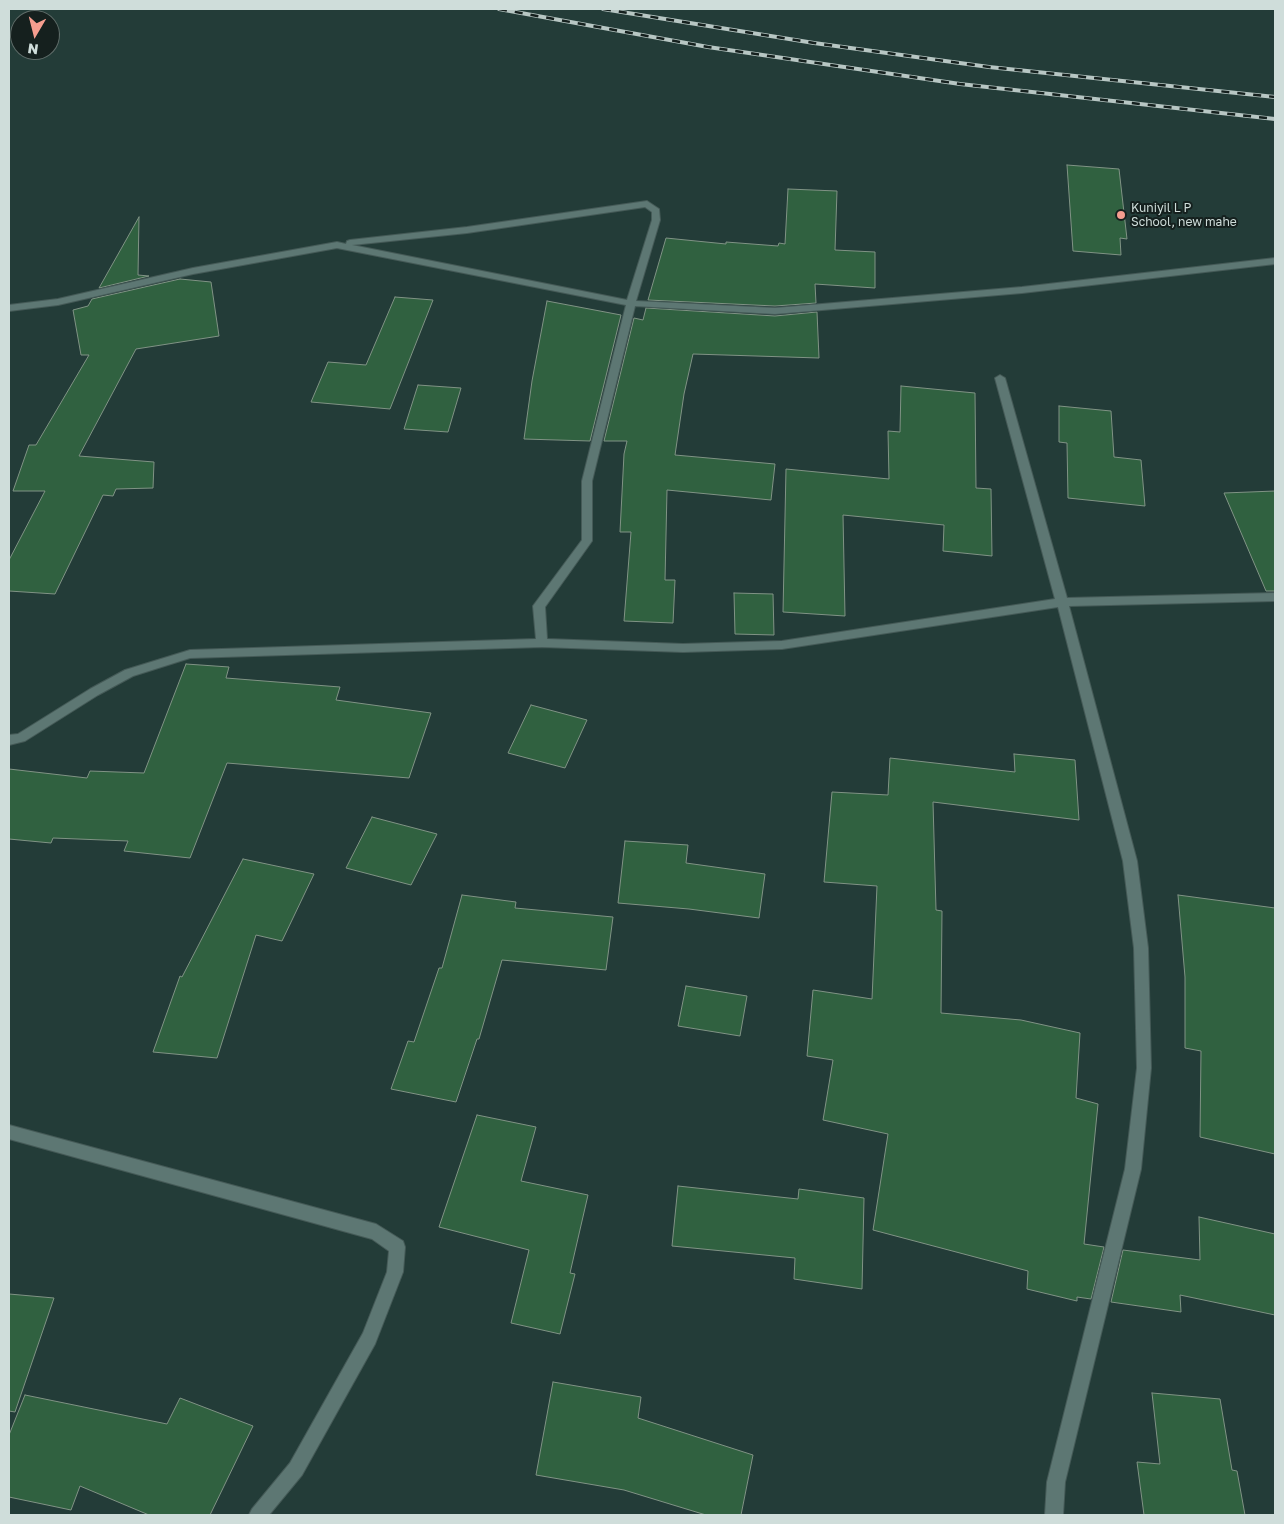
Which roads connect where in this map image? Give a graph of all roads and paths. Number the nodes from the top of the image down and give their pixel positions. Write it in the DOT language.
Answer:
graph roads {
  1 [pos="337,245"];
  2 [pos="1275,261"];
  3 [pos="631,303"];
  4 [pos="9,308"];
  5 [pos="1000,378"];
  6 [pos="1275,597"];
  7 [pos="1062,602"];
  8 [pos="542,643"];
  9 [pos="9,740"];
  10 [pos="9,1132"];
  11 [pos="258,1515"];
  12 [pos="1054,1515"];
  1 -- 3 [label="street"];
  1 -- 3 [label="street"];
  1 -- 4 [label="street"];
  2 -- 3 [label="street"];
  3 -- 8 [label="street"];
  5 -- 7 [label="street"];
  6 -- 7 [label="street"];
  7 -- 8 [label="street"];
  7 -- 12 [label="street"];
  8 -- 9 [label="street"];
  10 -- 11 [label="street"];
}
